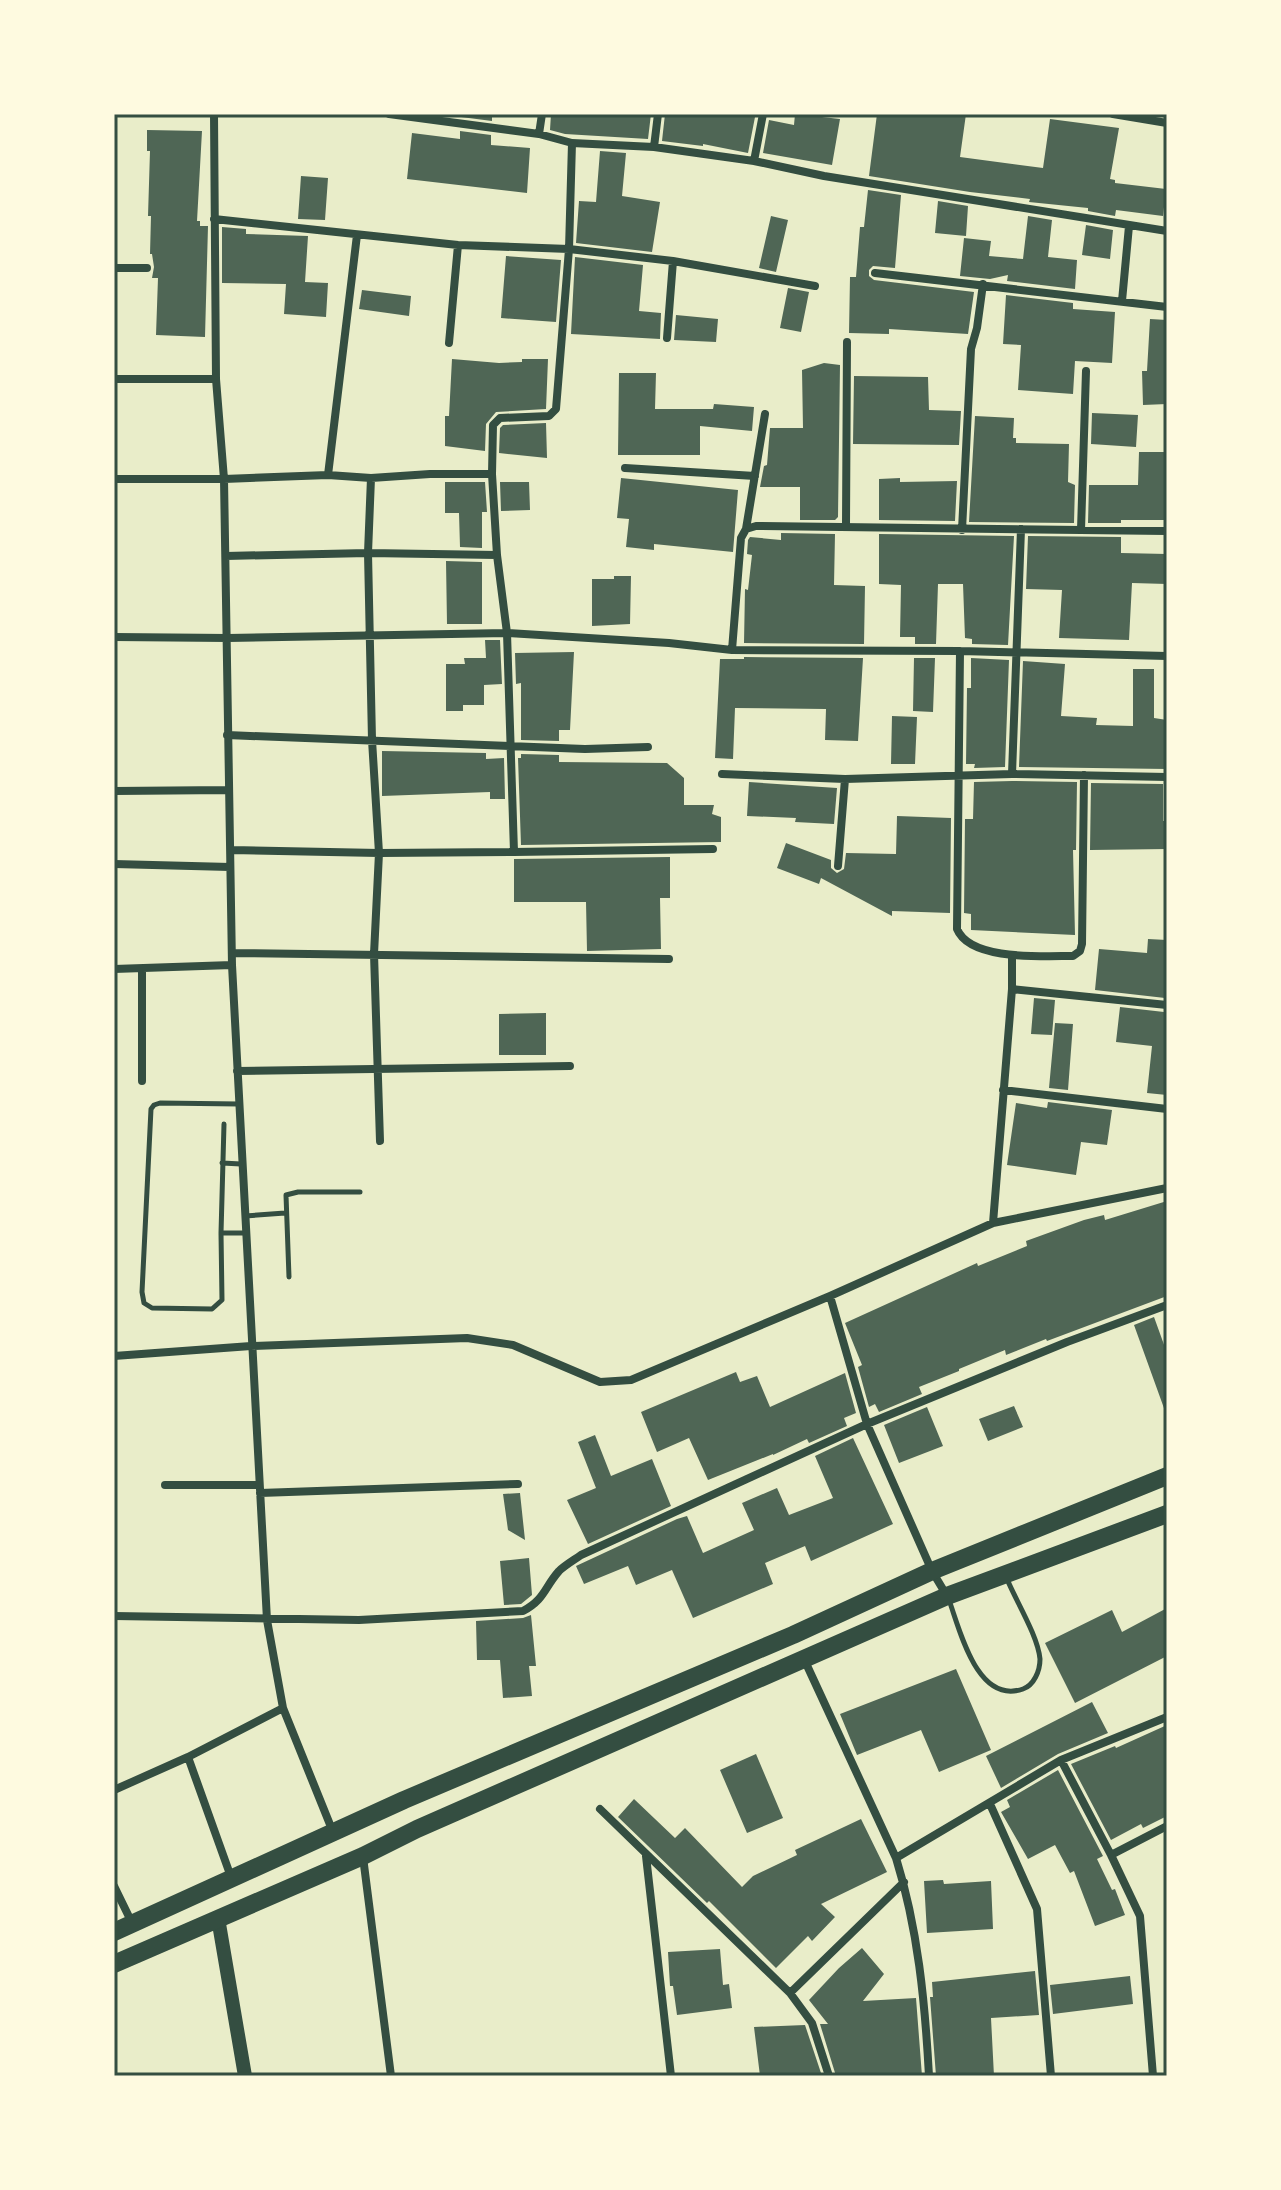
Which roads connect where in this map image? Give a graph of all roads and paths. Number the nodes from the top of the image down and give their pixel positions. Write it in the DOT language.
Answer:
graph roads {
  1 [pos="214,114"];
  2 [pos="389,114"];
  3 [pos="542,114"];
  4 [pos="658,114"];
  5 [pos="763,114"];
  6 [pos="1113,114"];
  7 [pos="1167,123"];
  8 [pos="539,134"];
  9 [pos="572,143"];
  10 [pos="654,147"];
  11 [pos="754,161"];
  12 [pos="214,219"];
  13 [pos="1129,226"];
  14 [pos="1167,231"];
  15 [pos="357,235"];
  16 [pos="458,245"];
  17 [pos="569,249"];
  18 [pos="673,261"];
  19 [pos="114,268"];
  20 [pos="147,268"];
  21 [pos="875,273"];
  22 [pos="983,284"];
  23 [pos="815,286"];
  24 [pos="1122,301"];
  25 [pos="1167,307"];
  26 [pos="667,338"];
  27 [pos="847,342"];
  28 [pos="449,343"];
  29 [pos="1086,371"];
  30 [pos="114,379"];
  31 [pos="216,379"];
  32 [pos="765,414"];
  33 [pos="625,468"];
  34 [pos="492,474"];
  35 [pos="328,475"];
  36 [pos="755,476"];
  37 [pos="371,478"];
  38 [pos="114,479"];
  39 [pos="224,479"];
  40 [pos="846,525"];
  41 [pos="746,529"];
  42 [pos="1021,529"];
  43 [pos="962,530"];
  44 [pos="1081,530"];
  45 [pos="1167,531"];
  46 [pos="368,553"];
  47 [pos="497,555"];
  48 [pos="226,556"];
  49 [pos="507,633"];
  50 [pos="372,634"];
  51 [pos="114,637"];
  52 [pos="228,638"];
  53 [pos="732,650"];
  54 [pos="960,651"];
  55 [pos="1016,654"];
  56 [pos="1167,656"];
  57 [pos="227,735"];
  58 [pos="372,740"];
  59 [pos="509,746"];
  60 [pos="648,747"];
  61 [pos="722,774"];
  62 [pos="1012,774"];
  63 [pos="959,775"];
  64 [pos="1084,775"];
  65 [pos="1167,777"];
  66 [pos="845,779"];
  67 [pos="229,790"];
  68 [pos="114,791"];
  69 [pos="713,849"];
  70 [pos="231,850"];
  71 [pos="514,852"];
  72 [pos="379,853"];
  73 [pos="114,864"];
  74 [pos="838,866"];
  75 [pos="230,867"];
  76 [pos="232,953"];
  77 [pos="374,954"];
  78 [pos="1012,955"];
  79 [pos="669,959"];
  80 [pos="232,965"];
  81 [pos="114,969"];
  82 [pos="142,969"];
  83 [pos="1012,989"];
  84 [pos="1167,1005"];
  85 [pos="570,1066"];
  86 [pos="378,1068"];
  87 [pos="237,1071"];
  88 [pos="142,1081"];
  89 [pos="1003,1090"];
  90 [pos="239,1104"];
  91 [pos="1167,1109"];
  92 [pos="239,1124"];
  93 [pos="380,1141"];
  94 [pos="222,1163"];
  95 [pos="241,1164"];
  96 [pos="1167,1188"];
  97 [pos="360,1192"];
  98 [pos="285,1213"];
  99 [pos="244,1216"];
  100 [pos="993,1223"];
  101 [pos="221,1233"];
  102 [pos="245,1233"];
  103 [pos="289,1277"];
  104 [pos="830,1296"];
  105 [pos="1167,1305"];
  106 [pos="251,1346"];
  107 [pos="114,1356"];
  108 [pos="867,1424"];
  109 [pos="1167,1476"];
  110 [pos="518,1484"];
  111 [pos="165,1485"];
  112 [pos="259,1489"];
  113 [pos="1167,1514"];
  114 [pos="932,1571"];
  115 [pos="1005,1574"];
  116 [pos="947,1596"];
  117 [pos="114,1616"];
  118 [pos="267,1620"];
  119 [pos="804,1659"];
  120 [pos="283,1708"];
  121 [pos="1167,1717"];
  122 [pos="188,1757"];
  123 [pos="1061,1760"];
  124 [pos="114,1790"];
  125 [pos="990,1804"];
  126 [pos="600,1809"];
  127 [pos="1167,1826"];
  128 [pos="333,1834"];
  129 [pos="646,1855"];
  130 [pos="1111,1855"];
  131 [pos="363,1856"];
  132 [pos="896,1858"];
  133 [pos="232,1880"];
  134 [pos="904,1882"];
  135 [pos="114,1886"];
  136 [pos="218,1918"];
  137 [pos="133,1925"];
  138 [pos="114,1932"];
  139 [pos="114,1964"];
  140 [pos="790,1993"];
  141 [pos="245,2076"];
  142 [pos="391,2076"];
  143 [pos="671,2076"];
  144 [pos="829,2076"];
  145 [pos="929,2076"];
  146 [pos="1051,2076"];
  147 [pos="1153,2076"];
  1 -- 12 [label="street"];
  2 -- 8 [label="street"];
  3 -- 8 [label="street"];
  4 -- 10 [label="street"];
  5 -- 11 [label="street"];
  6 -- 7 [label="street"];
  8 -- 9 [label="street"];
  9 -- 10 [label="street"];
  9 -- 17 [label="street"];
  10 -- 11 [label="street"];
  11 -- 13 [label="street"];
  12 -- 15 [label="street"];
  12 -- 31 [label="street"];
  13 -- 14 [label="street"];
  13 -- 24 [label="street"];
  15 -- 16 [label="street"];
  15 -- 35 [label="street"];
  16 -- 17 [label="street"];
  16 -- 28 [label="street"];
  17 -- 18 [label="street"];
  17 -- 34 [label="street"];
  18 -- 23 [label="street"];
  18 -- 26 [label="street"];
  19 -- 20 [label="street"];
  21 -- 22 [label="street"];
  22 -- 24 [label="street"];
  22 -- 43 [label="street"];
  24 -- 25 [label="street"];
  27 -- 40 [label="street"];
  29 -- 44 [label="street"];
  30 -- 31 [label="street"];
  31 -- 39 [label="street"];
  32 -- 36 [label="street"];
  33 -- 36 [label="street"];
  34 -- 37 [label="street"];
  34 -- 47 [label="street"];
  35 -- 37 [label="street"];
  35 -- 39 [label="street"];
  36 -- 41 [label="street"];
  37 -- 46 [label="street"];
  38 -- 39 [label="street"];
  39 -- 48 [label="street"];
  40 -- 41 [label="street"];
  40 -- 43 [label="street"];
  41 -- 53 [label="street"];
  42 -- 43 [label="street"];
  42 -- 44 [label="street"];
  42 -- 55 [label="street"];
  44 -- 45 [label="street"];
  46 -- 47 [label="street"];
  46 -- 48 [label="street"];
  46 -- 50 [label="street"];
  47 -- 49 [label="street"];
  48 -- 52 [label="street"];
  49 -- 50 [label="street"];
  49 -- 53 [label="street"];
  49 -- 59 [label="street"];
  50 -- 52 [label="street"];
  50 -- 58 [label="street"];
  51 -- 52 [label="street"];
  52 -- 57 [label="street"];
  53 -- 54 [label="street"];
  54 -- 55 [label="street"];
  54 -- 63 [label="street"];
  55 -- 56 [label="street"];
  55 -- 62 [label="street"];
  57 -- 58 [label="street"];
  57 -- 67 [label="street"];
  58 -- 59 [label="street"];
  58 -- 72 [label="street"];
  59 -- 60 [label="street"];
  59 -- 71 [label="street"];
  61 -- 66 [label="street"];
  62 -- 63 [label="street"];
  62 -- 64 [label="street"];
  63 -- 66 [label="street"];
  63 -- 78 [label="street"];
  64 -- 65 [label="street"];
  64 -- 78 [label="street"];
  66 -- 74 [label="street"];
  67 -- 68 [label="street"];
  67 -- 70 [label="street"];
  69 -- 71 [label="street"];
  70 -- 72 [label="street"];
  70 -- 75 [label="street"];
  71 -- 72 [label="street"];
  72 -- 77 [label="street"];
  73 -- 75 [label="street"];
  75 -- 76 [label="street"];
  76 -- 77 [label="street"];
  76 -- 80 [label="street"];
  77 -- 79 [label="street"];
  77 -- 86 [label="street"];
  78 -- 83 [label="street"];
  80 -- 82 [label="street"];
  80 -- 87 [label="street"];
  81 -- 82 [label="street"];
  82 -- 88 [label="street"];
  83 -- 84 [label="street"];
  83 -- 89 [label="street"];
  85 -- 86 [label="street"];
  86 -- 87 [label="street"];
  86 -- 93 [label="street"];
  87 -- 90 [label="street"];
  89 -- 91 [label="street"];
  89 -- 100 [label="street"];
  90 -- 92 [label="street"];
  90 -- 101 [label="lane"];
  92 -- 94 [label="lane"];
  92 -- 95 [label="street"];
  94 -- 95 [label="lane"];
  94 -- 101 [label="lane"];
  95 -- 99 [label="street"];
  96 -- 100 [label="street"];
  97 -- 98 [label="lane"];
  98 -- 99 [label="lane"];
  98 -- 103 [label="lane"];
  99 -- 102 [label="street"];
  100 -- 104 [label="street"];
  101 -- 102 [label="lane"];
  102 -- 106 [label="street"];
  104 -- 106 [label="street"];
  104 -- 108 [label="street"];
  105 -- 108 [label="street"];
  106 -- 107 [label="street"];
  106 -- 112 [label="street"];
  108 -- 114 [label="street"];
  108 -- 118 [label="street"];
  109 -- 114 [label="highway"];
  110 -- 112 [label="street"];
  111 -- 112 [label="street"];
  112 -- 118 [label="street"];
  113 -- 115 [label="highway"];
  114 -- 116 [label="street"];
  114 -- 128 [label="highway"];
  115 -- 116 [label="highway"];
  115 -- 116 [label="lane"];
  116 -- 119 [label="highway"];
  117 -- 118 [label="street"];
  118 -- 120 [label="street"];
  119 -- 131 [label="highway"];
  119 -- 132 [label="street"];
  120 -- 122 [label="street"];
  120 -- 128 [label="street"];
  121 -- 123 [label="street"];
  122 -- 124 [label="street"];
  122 -- 133 [label="street"];
  123 -- 125 [label="street"];
  123 -- 130 [label="street"];
  125 -- 132 [label="street"];
  125 -- 146 [label="street"];
  126 -- 129 [label="street"];
  127 -- 130 [label="street"];
  128 -- 133 [label="highway"];
  129 -- 140 [label="street"];
  129 -- 143 [label="street"];
  130 -- 147 [label="street"];
  131 -- 136 [label="highway"];
  131 -- 142 [label="street"];
  132 -- 134 [label="street"];
  133 -- 137 [label="highway"];
  134 -- 140 [label="street"];
  134 -- 145 [label="street"];
  135 -- 137 [label="street"];
  136 -- 139 [label="highway"];
  136 -- 141 [label="street"];
  137 -- 138 [label="highway"];
  140 -- 144 [label="street"];
}
